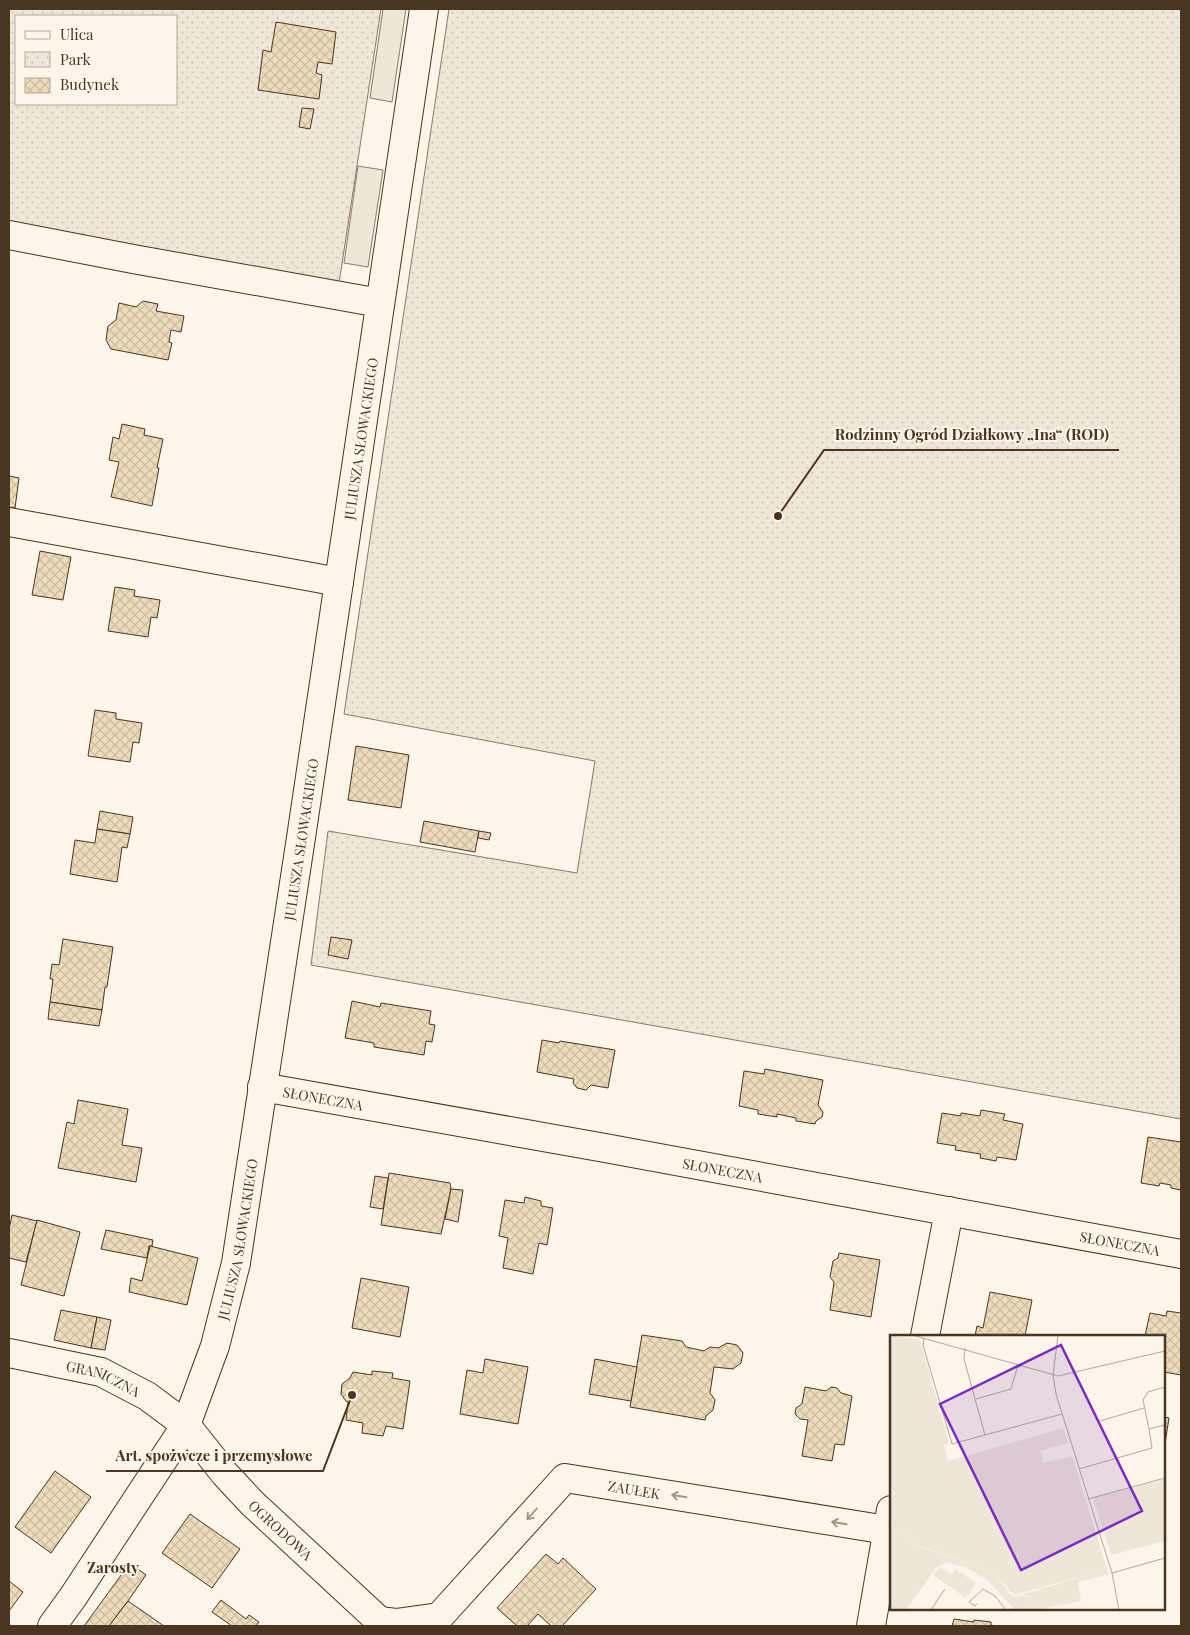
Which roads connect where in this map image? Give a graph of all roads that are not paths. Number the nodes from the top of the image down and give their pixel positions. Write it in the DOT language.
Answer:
graph roads {
  1 [pos="424,9"];
  2 [pos="9,235"];
  3 [pos="380,303"];
  4 [pos="9,522"];
  5 [pos="339,582"];
  6 [pos="262,1087"];
  7 [pos="949,1211"];
  8 [pos="1181,1254"];
  9 [pos="925,1335"];
  10 [pos="9,1353"];
  11 [pos="186,1425"];
  12 [pos="889,1520"];
  13 [pos="438,1622"];
  14 [pos="382,1624"];
  15 [pos="52,1626"];
  16 [pos="871,1626"];
  1 -- 3 [label="street, JULIUSZA SŁOWACKIEGO"];
  2 -- 3 [label="street"];
  3 -- 5 [label="street, JULIUSZA SŁOWACKIEGO"];
  4 -- 5 [label="street"];
  5 -- 6 [label="street, JULIUSZA SŁOWACKIEGO"];
  6 -- 7 [label="street, SŁONECZNA"];
  6 -- 11 [label="street, JULIUSZA SŁOWACKIEGO"];
  7 -- 8 [label="street, SŁONECZNA"];
  7 -- 9 [label="street"];
  10 -- 11 [label="street, GRANICZNA"];
  11 -- 14 [label="street, OGRODOWA"];
  11 -- 15 [label="street, JULIUSZA SŁOWACKIEGO"];
  12 -- 13 [label="street, ZAUŁEK, one-way"];
  12 -- 16 [label="street, ZAUŁEK"];
  13 -- 14 [label="street, ZAUŁEK"];
}
